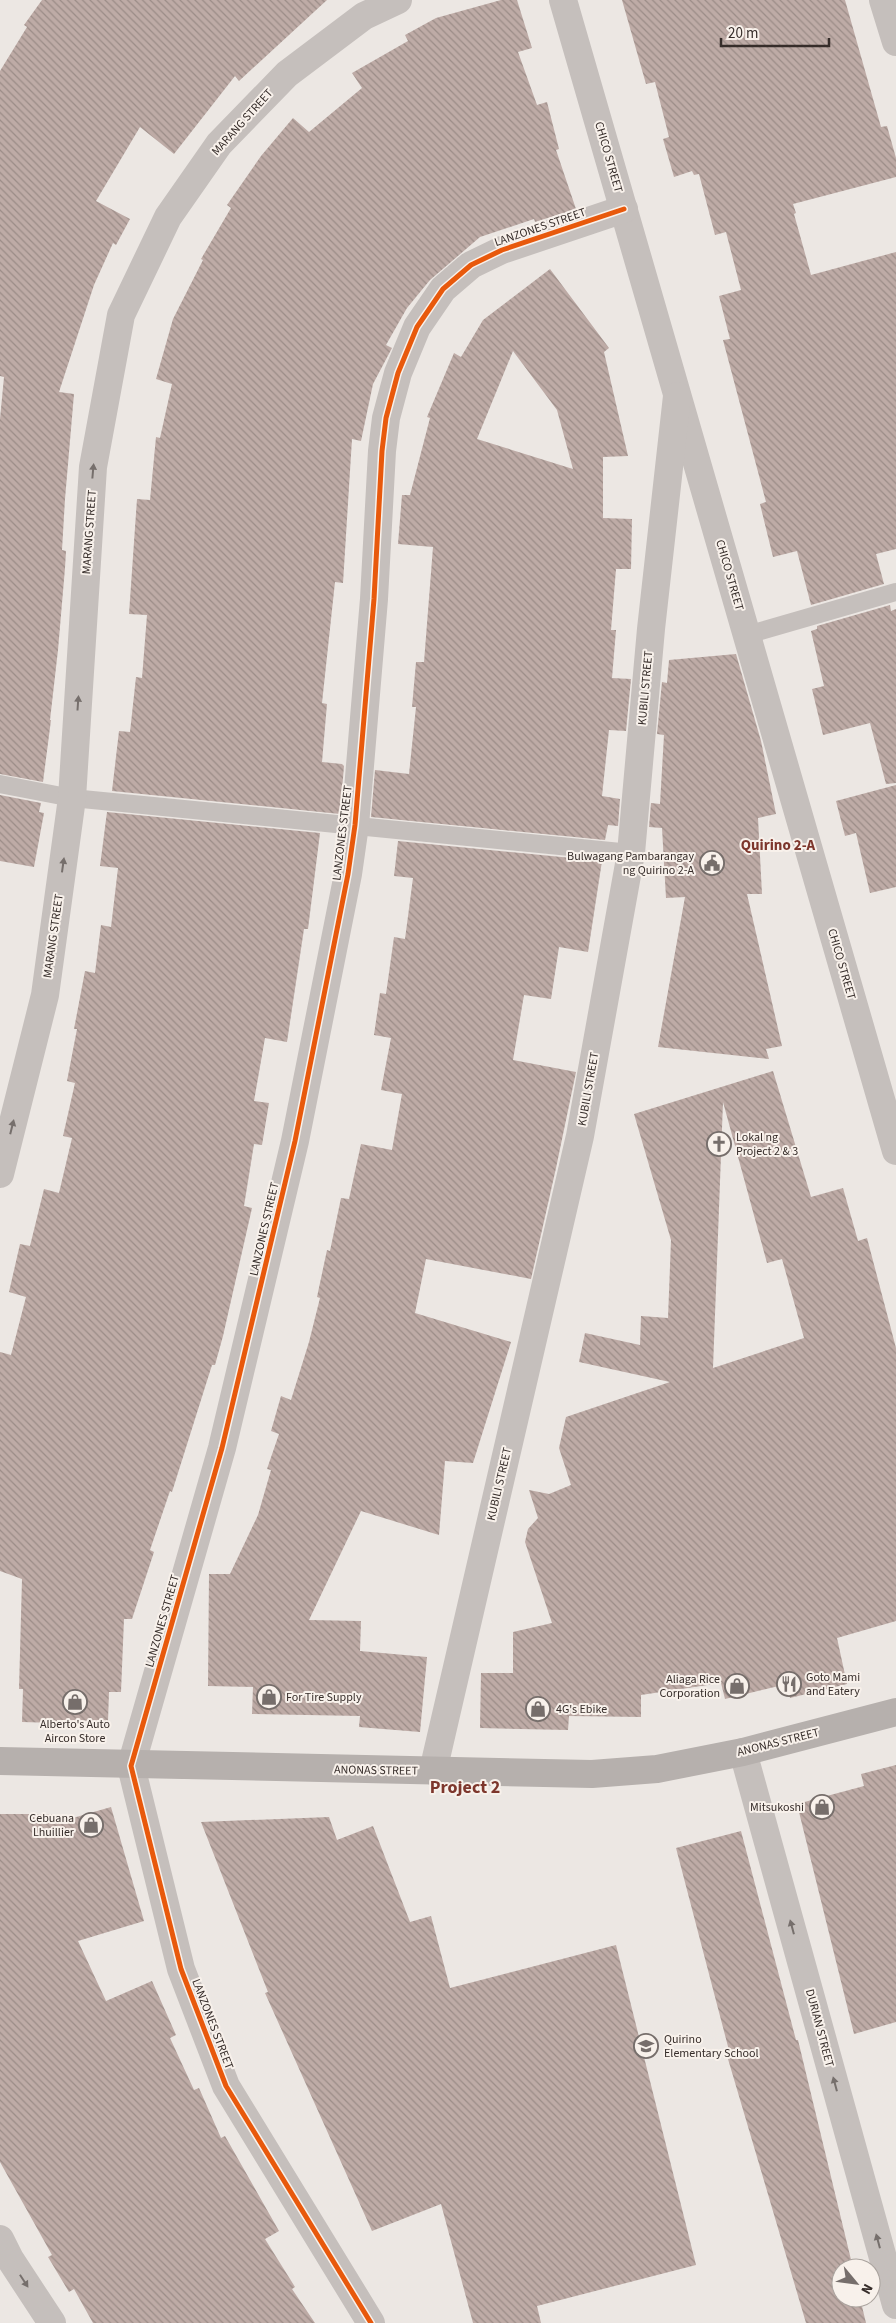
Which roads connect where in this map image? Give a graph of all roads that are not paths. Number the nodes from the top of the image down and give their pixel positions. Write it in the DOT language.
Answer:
graph roads {
  1 [pos="398,0"];
  2 [pos="563,0"];
  3 [pos="884,0"];
  4 [pos="896,42"];
  5 [pos="624,209"];
  6 [pos="678,396"];
  7 [pos="896,592"];
  8 [pos="747,635"];
  9 [pos="0,784"];
  10 [pos="72,798"];
  11 [pos="355,826"];
  12 [pos="630,854"];
  13 [pos="896,1151"];
  14 [pos="0,1174"];
  15 [pos="896,1712"];
  16 [pos="743,1752"];
  17 [pos="0,1761"];
  18 [pos="131,1766"];
  19 [pos="433,1771"];
  20 [pos="0,2239"];
  21 [pos="896,2304"];
  22 [pos="367,2322"];
  23 [pos="52,2323"];
  10 -- 1 [label="street, MARANG STREET, one-way"];
  2 -- 5 [label="street, CHICO STREET"];
  3 -- 4 [label="street"];
  5 -- 6 [label="street, CHICO STREET"];
  5 -- 11 [label="street, LANZONES STREET"];
  6 -- 8 [label="street, CHICO STREET"];
  6 -- 12 [label="street, KUBILI STREET"];
  7 -- 8 [label="lane"];
  8 -- 13 [label="street, CHICO STREET"];
  9 -- 10 [label="lane"];
  10 -- 11 [label="lane"];
  14 -- 10 [label="street, MARANG STREET, one-way"];
  11 -- 12 [label="lane"];
  11 -- 18 [label="street, LANZONES STREET"];
  12 -- 19 [label="street, KUBILI STREET"];
  15 -- 16 [label="main road, ANONAS STREET"];
  16 -- 19 [label="main road, ANONAS STREET"];
  21 -- 16 [label="street, DURIAN STREET, one-way"];
  17 -- 18 [label="main road, ANONAS STREET"];
  18 -- 19 [label="main road, ANONAS STREET"];
  18 -- 22 [label="street, LANZONES STREET"];
  20 -- 23 [label="street, one-way"];
}
